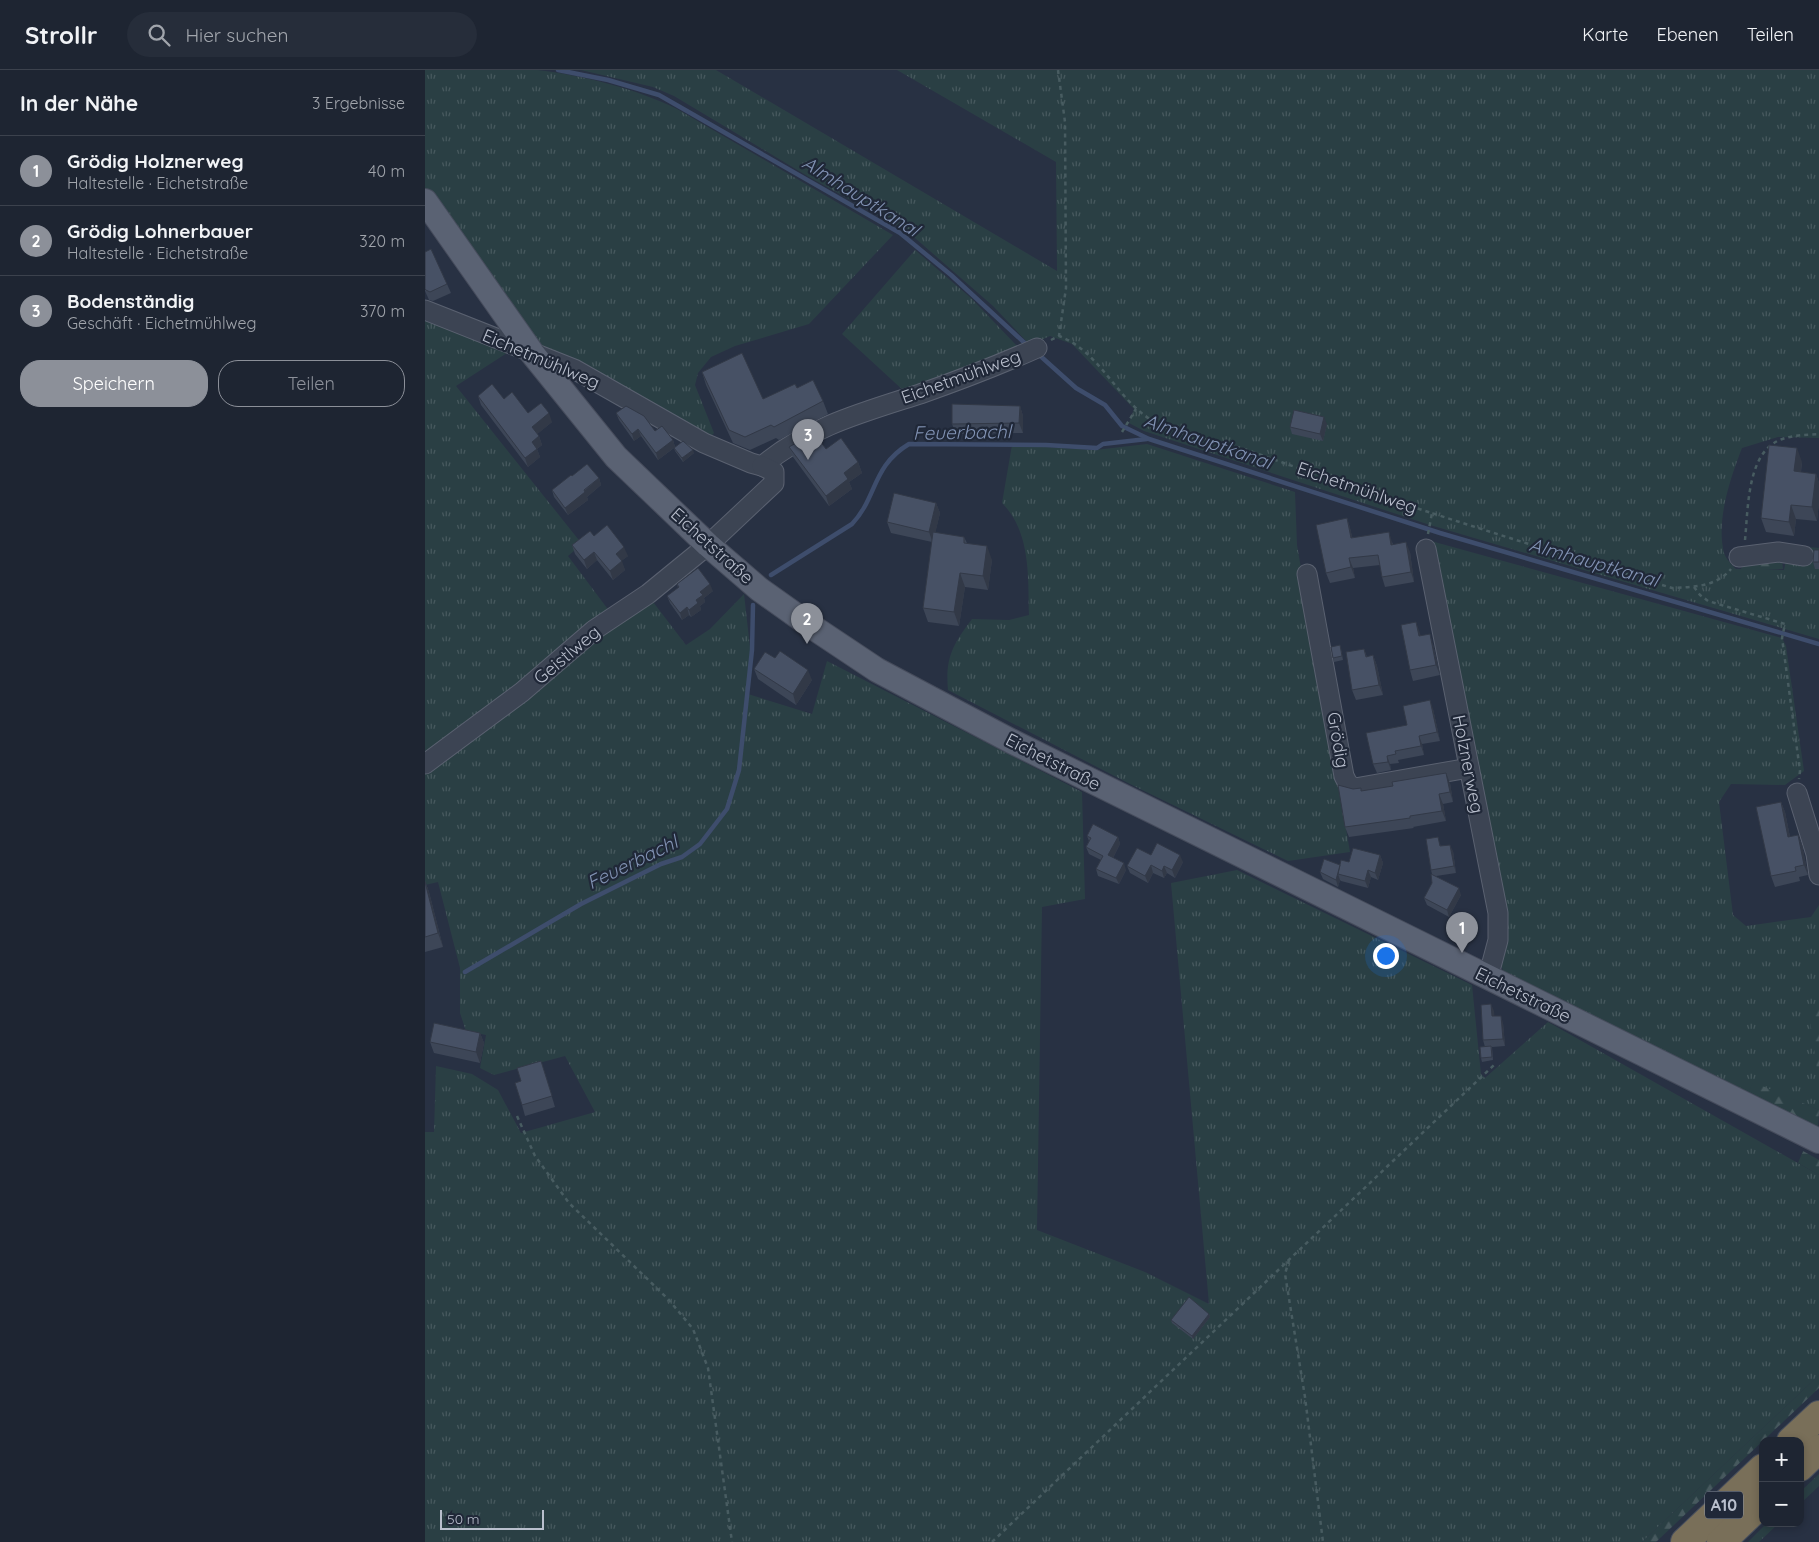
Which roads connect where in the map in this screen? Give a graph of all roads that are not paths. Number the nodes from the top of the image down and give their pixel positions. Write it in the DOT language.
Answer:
graph roads {
  1 [pos="425,201"];
  2 [pos="425,310"];
  3 [pos="1031,351"];
  4 [pos="532,354"];
  5 [pos="763,466"];
  6 [pos="708,545"];
  7 [pos="1427,549"];
  8 [pos="1804,556"];
  9 [pos="1739,557"];
  10 [pos="1307,574"];
  11 [pos="425,764"];
  12 [pos="1469,768"];
  13 [pos="1797,793"];
  14 [pos="1819,875"];
  15 [pos="1488,978"];
  16 [pos="1819,1141"];
  17 [pos="1819,1414"];
  18 [pos="1795,1437"];
  19 [pos="1819,1449"];
  20 [pos="1804,1462"];
  21 [pos="1759,1472"];
  22 [pos="1759,1506"];
  23 [pos="1685,1542"];
  24 [pos="1721,1542"];
  1 -- 4 [label="main road, Eichetstraße"];
  2 -- 4 [label="street, Eichetmühlweg"];
  3 -- 5 [label="street, Eichetmühlweg"];
  4 -- 5 [label="street, Eichetmühlweg"];
  4 -- 6 [label="main road, Eichetstraße"];
  5 -- 6 [label="street"];
  6 -- 11 [label="street, Geistlweg"];
  6 -- 15 [label="main road, Eichetstraße"];
  7 -- 12 [label="street, Holznerweg"];
  8 -- 9 [label="street"];
  10 -- 12 [label="street, Grödig"];
  12 -- 15 [label="street, Holznerweg"];
  13 -- 14 [label="street"];
  15 -- 16 [label="main road, Eichetstraße"];
  17 -- 18 [label="highway"];
  19 -- 20 [label="highway"];
  21 -- 23 [label="highway, A10"];
  22 -- 24 [label="highway, A10"];
}
